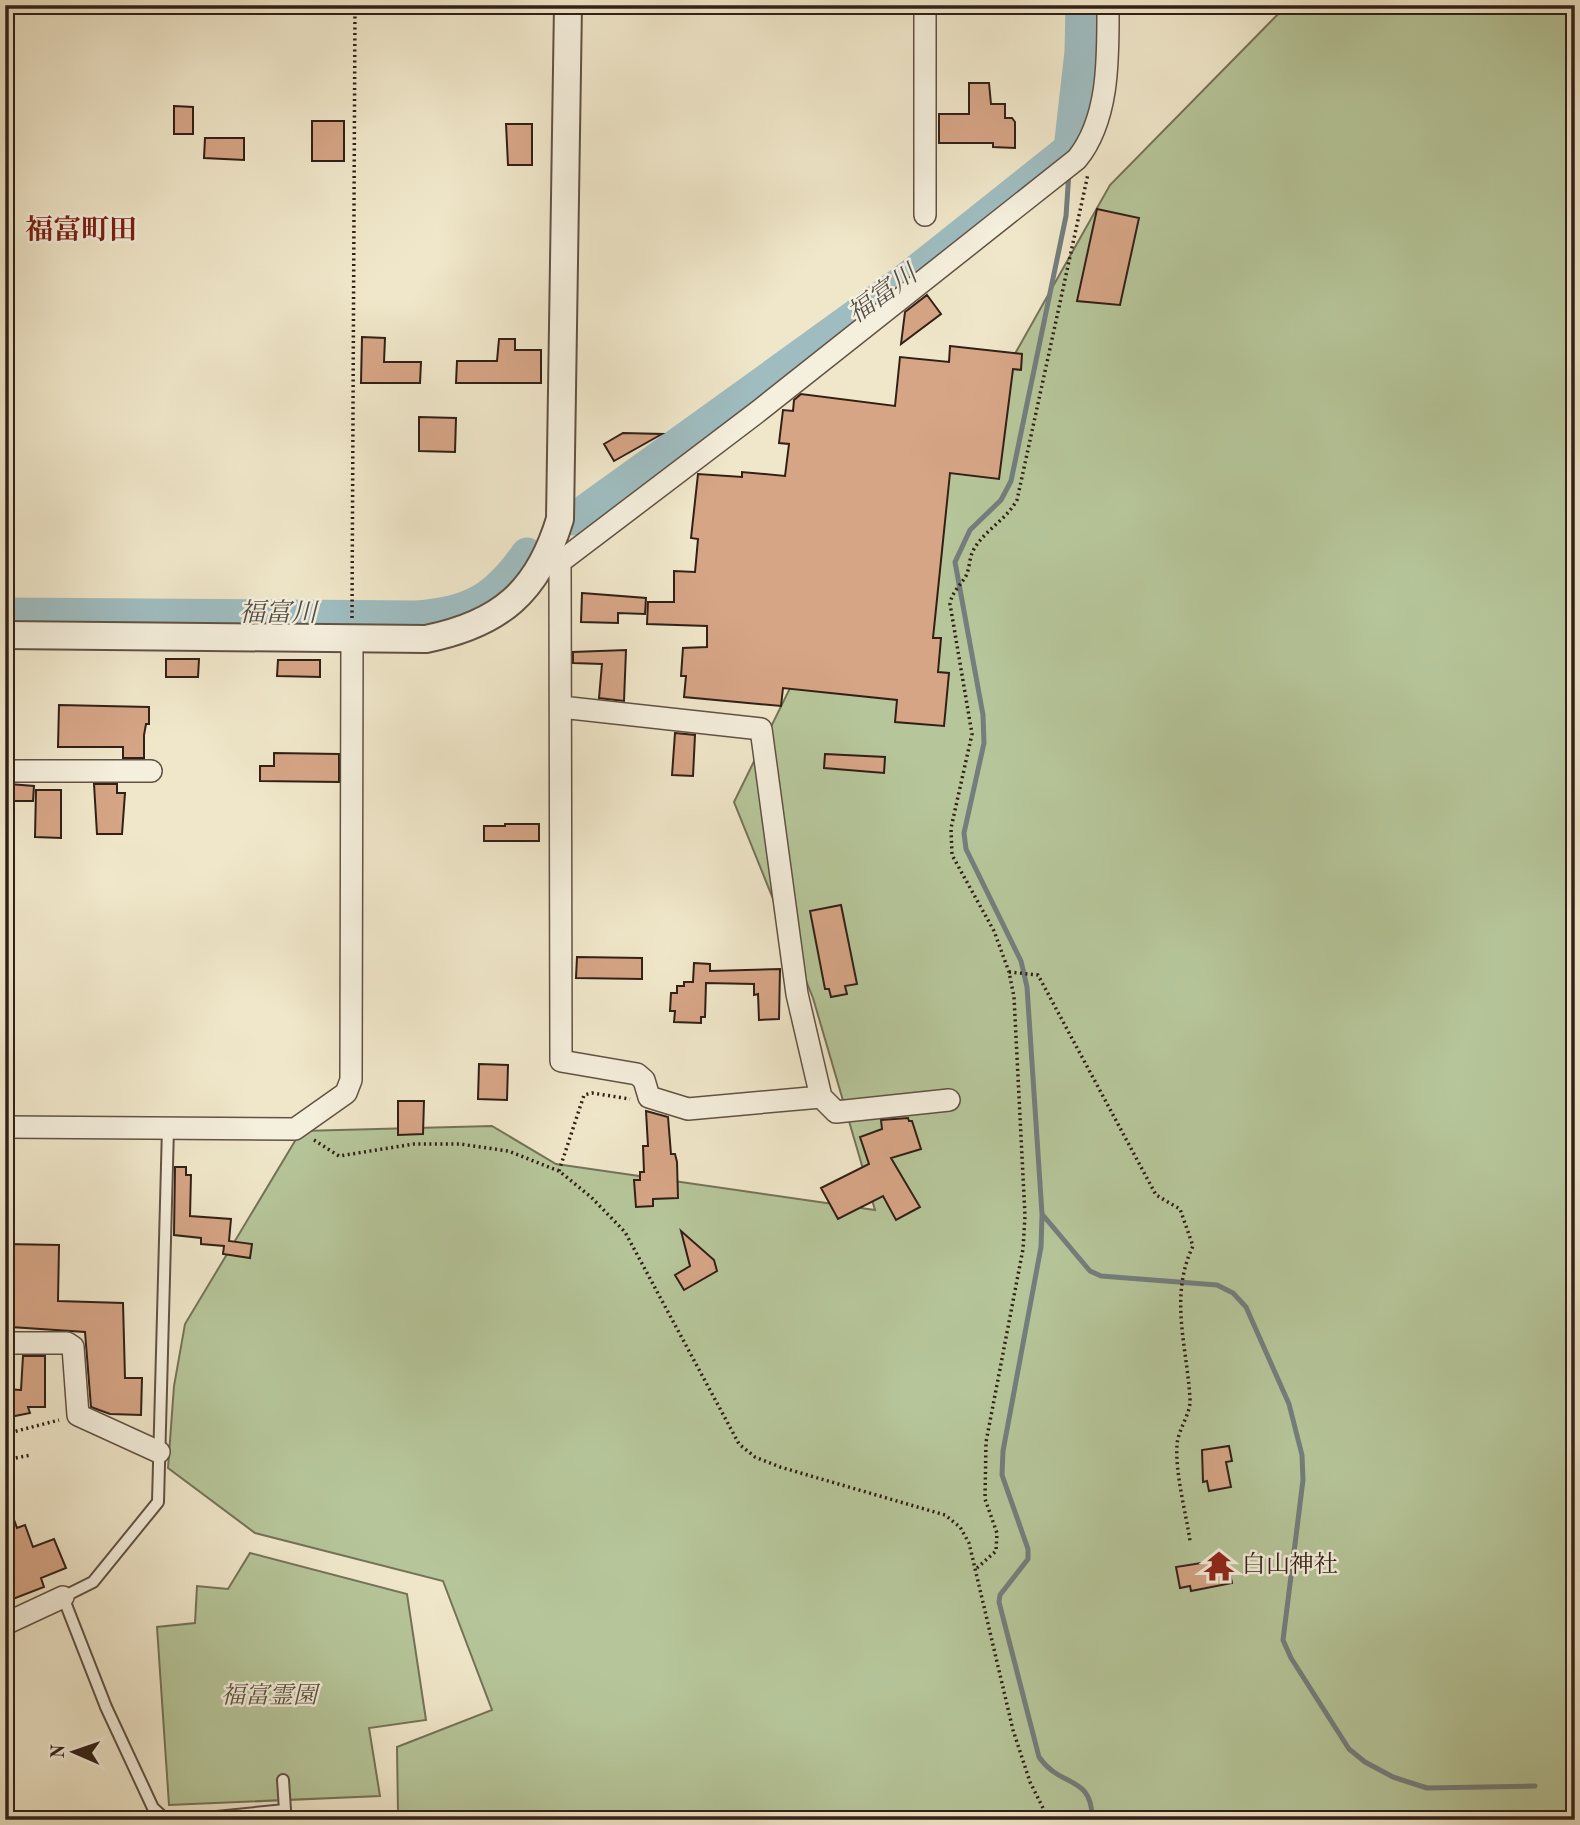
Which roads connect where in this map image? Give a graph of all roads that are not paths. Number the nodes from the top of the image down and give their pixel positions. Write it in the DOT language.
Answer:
graph roads {
  1 [pos="568,5"];
  2 [pos="925,5"];
  3 [pos="1108,5"];
  4 [pos="925,215"];
  5 [pos="555,557"];
  6 [pos="352,631"];
  7 [pos="5,635"];
  8 [pos="561,707"];
  9 [pos="5,771"];
  10 [pos="151,771"];
  11 [pos="821,1097"];
  12 [pos="949,1100"];
  13 [pos="5,1127"];
  14 [pos="168,1128"];
  15 [pos="5,1343"];
  16 [pos="159,1452"];
  17 [pos="63,1597"];
  18 [pos="5,1624"];
  19 [pos="283,1780"];
  20 [pos="166,1820"];
  21 [pos="186,1820"];
  1 -- 5 [label="street"];
  2 -- 4 [label="street"];
  3 -- 5 [label="street"];
  5 -- 6 [label="street"];
  5 -- 8 [label="street"];
  6 -- 7 [label="street"];
  6 -- 14 [label="street"];
  8 -- 11 [label="street"];
  8 -- 11 [label="street"];
  9 -- 10 [label="street"];
  11 -- 12 [label="street"];
  13 -- 14 [label="street"];
  14 -- 16 [label="lane"];
  15 -- 16 [label="street"];
  16 -- 17 [label="lane"];
  17 -- 18 [label="street"];
  17 -- 20 [label="lane"];
  19 -- 21 [label="lane"];
}
